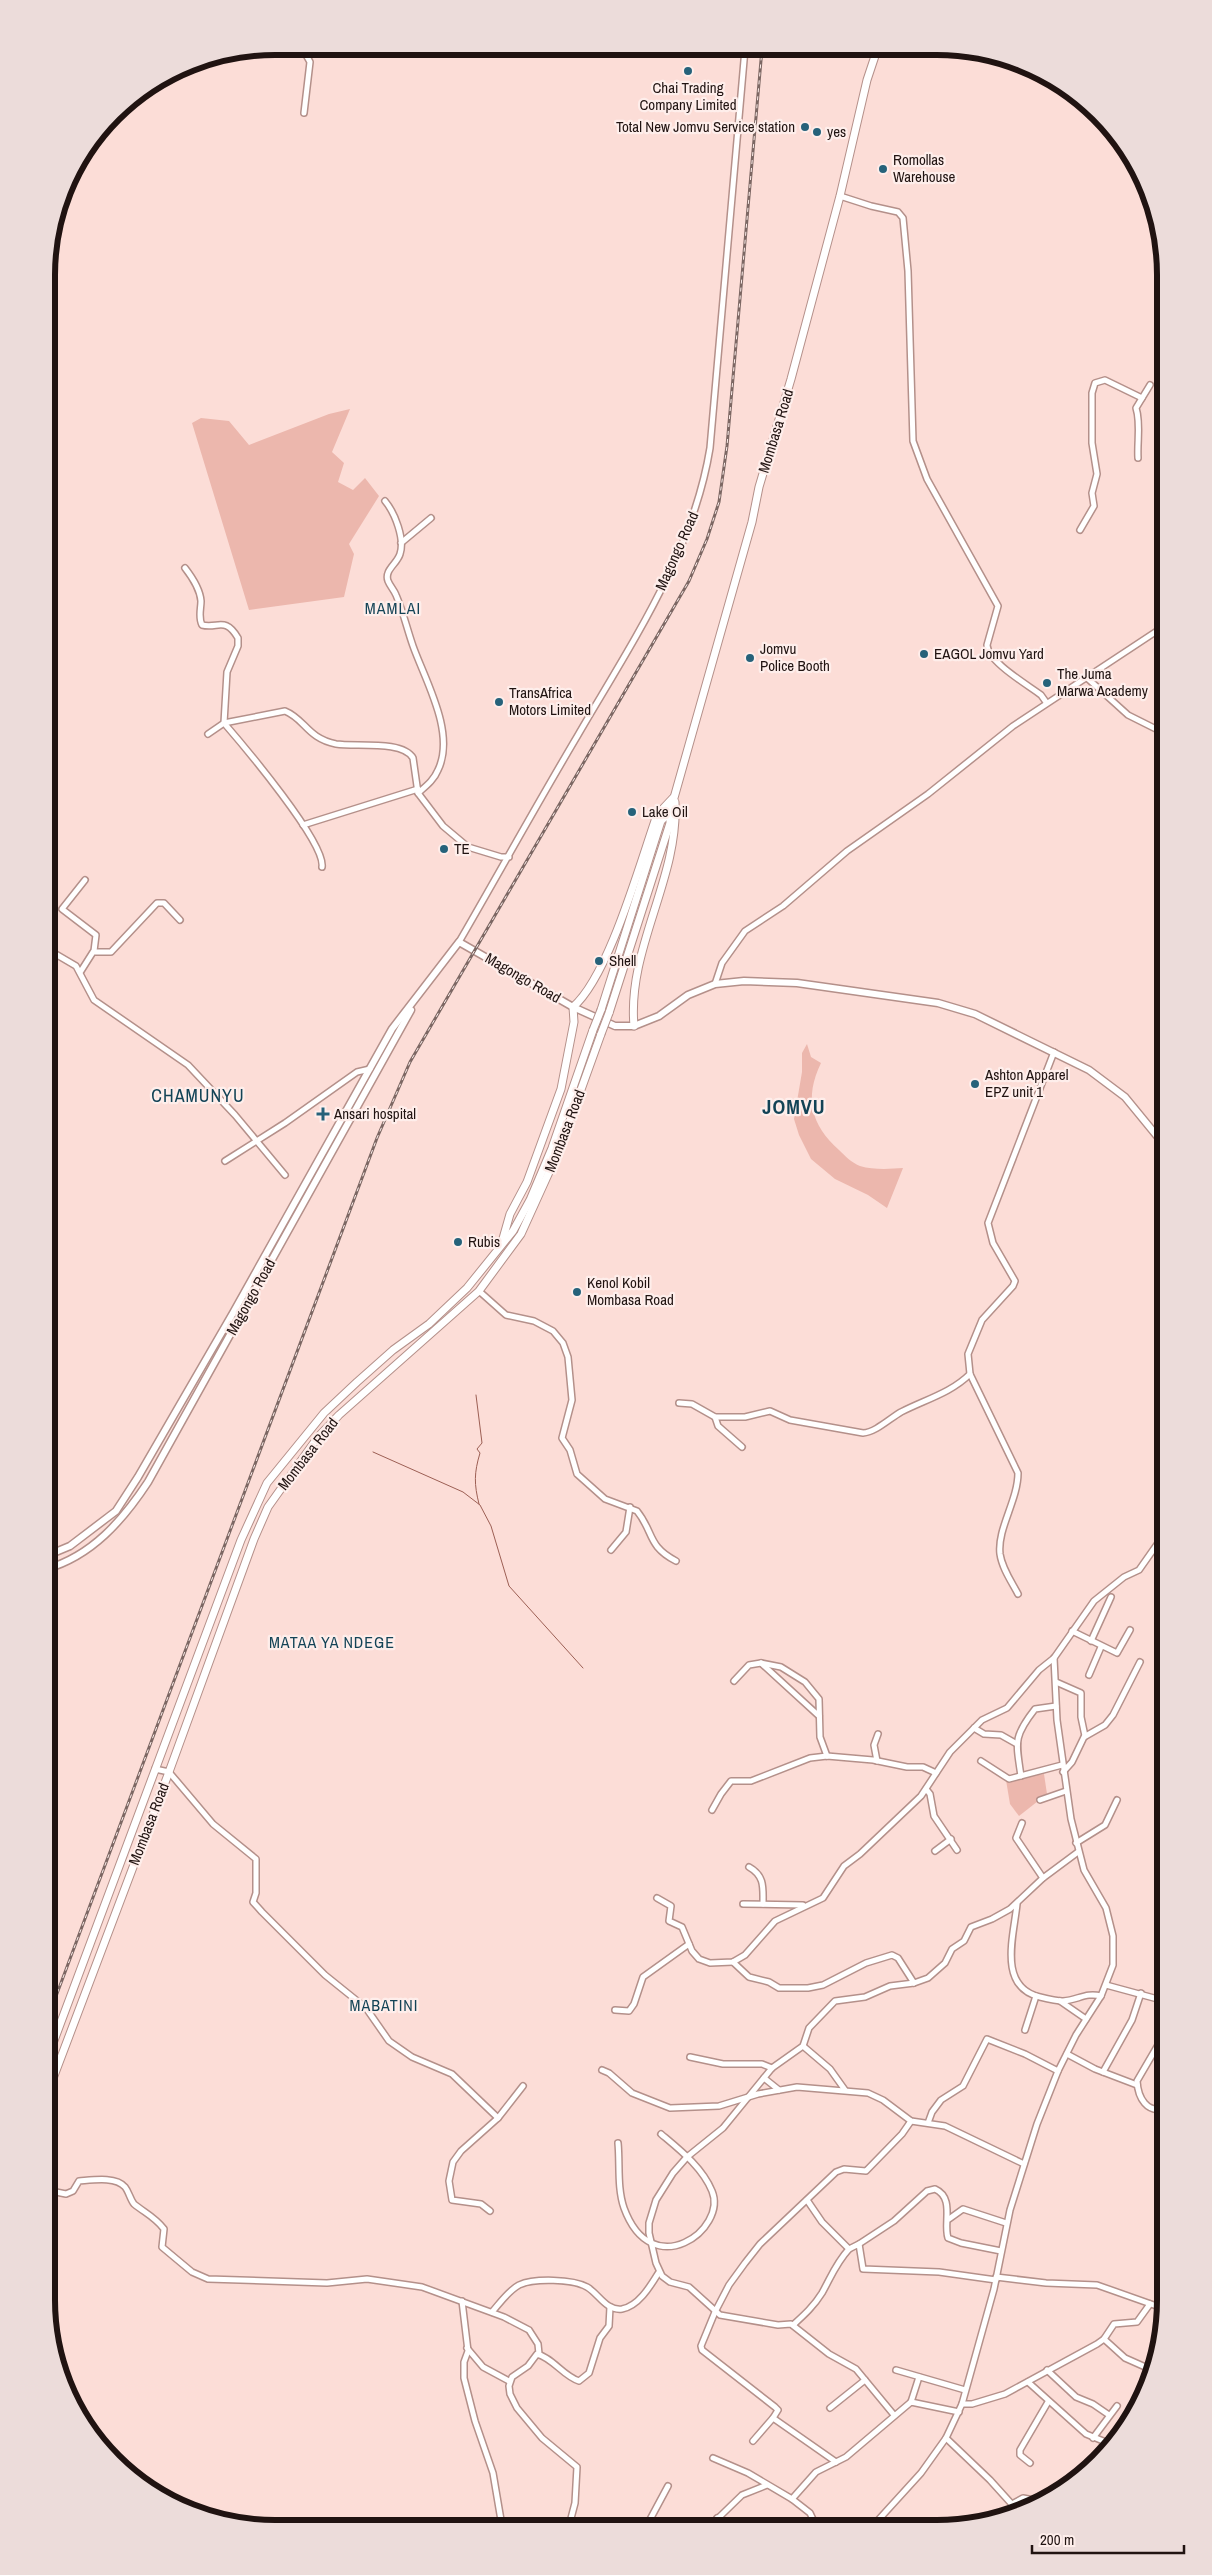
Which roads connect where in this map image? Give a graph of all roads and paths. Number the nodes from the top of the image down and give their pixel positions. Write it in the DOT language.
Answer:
graph roads {
  1 [pos="306,55"];
  2 [pos="744,55"];
  3 [pos="875,55"];
  4 [pos="304,112"];
  5 [pos="840,196"];
  6 [pos="1150,385"];
  7 [pos="1142,398"];
  8 [pos="1138,458"];
  9 [pos="385,501"];
  10 [pos="432,518"];
  11 [pos="1080,530"];
  12 [pos="401,543"];
  13 [pos="185,568"];
  14 [pos="1157,631"];
  15 [pos="1086,677"];
  16 [pos="1046,702"];
  17 [pos="224,723"];
  18 [pos="1157,730"];
  19 [pos="208,734"];
  20 [pos="418,791"];
  21 [pos="674,796"];
  22 [pos="303,825"];
  23 [pos="509,856"];
  24 [pos="322,867"];
  25 [pos="85,880"];
  26 [pos="180,920"];
  27 [pos="458,942"];
  28 [pos="94,951"];
  29 [pos="55,954"];
  30 [pos="80,972"];
  31 [pos="715,984"];
  32 [pos="421,992"];
  33 [pos="573,1007"];
  34 [pos="634,1026"];
  35 [pos="1054,1052"];
  36 [pos="370,1070"];
  37 [pos="569,1112"];
  38 [pos="1157,1136"];
  39 [pos="256,1142"];
  40 [pos="225,1161"];
  41 [pos="285,1175"];
  42 [pos="501,1247"];
  43 [pos="479,1291"];
  44 [pos="970,1374"];
  45 [pos="679,1403"];
  46 [pos="716,1417"];
  47 [pos="742,1447"];
  48 [pos="138,1477"];
  49 [pos="148,1482"];
  50 [pos="630,1507"];
  51 [pos="1157,1545"];
  52 [pos="610,1550"];
  53 [pos="55,1552"];
  54 [pos="676,1561"];
  55 [pos="55,1565"];
  56 [pos="1018,1594"];
  57 [pos="1111,1596"];
  58 [pos="1130,1630"];
  59 [pos="1072,1631"];
  60 [pos="1091,1641"];
  61 [pos="1102,1647"];
  62 [pos="1054,1658"];
  63 [pos="1140,1662"];
  64 [pos="761,1663"];
  65 [pos="1089,1675"];
  66 [pos="734,1681"];
  67 [pos="1056,1682"];
  68 [pos="1056,1706"];
  69 [pos="819,1716"];
  70 [pos="974,1728"];
  71 [pos="878,1734"];
  72 [pos="1085,1736"];
  73 [pos="1016,1744"];
  74 [pos="827,1756"];
  75 [pos="877,1760"];
  76 [pos="981,1761"];
  77 [pos="1062,1765"];
  78 [pos="156,1769"];
  79 [pos="169,1772"];
  80 [pos="936,1772"];
  81 [pos="1063,1772"];
  82 [pos="1021,1776"];
  83 [pos="926,1789"];
  84 [pos="1066,1791"];
  85 [pos="1040,1800"];
  86 [pos="1117,1800"];
  87 [pos="712,1810"];
  88 [pos="1022,1823"];
  89 [pos="951,1839"];
  90 [pos="1076,1843"];
  91 [pos="958,1850"];
  92 [pos="935,1851"];
  93 [pos="1078,1852"];
  94 [pos="749,1867"];
  95 [pos="1043,1878"];
  96 [pos="658,1898"];
  97 [pos="742,1904"];
  98 [pos="763,1904"];
  99 [pos="1017,1904"];
  100 [pos="804,1906"];
  101 [pos="689,1944"];
  102 [pos="733,1962"];
  103 [pos="914,1983"];
  104 [pos="1106,1985"];
  105 [pos="1141,1993"];
  106 [pos="1036,1996"];
  107 [pos="1101,1996"];
  108 [pos="1157,1998"];
  109 [pos="1060,2001"];
  110 [pos="615,2010"];
  111 [pos="1086,2020"];
  112 [pos="1025,2030"];
  113 [pos="55,2038"];
  114 [pos="803,2046"];
  115 [pos="1157,2046"];
  116 [pos="1067,2054"];
  117 [pos="690,2057"];
  118 [pos="772,2068"];
  119 [pos="602,2070"];
  120 [pos="1058,2071"];
  121 [pos="1103,2072"];
  122 [pos="55,2073"];
  123 [pos="764,2078"];
  124 [pos="1137,2085"];
  125 [pos="523,2086"];
  126 [pos="779,2090"];
  127 [pos="845,2090"];
  128 [pos="747,2098"];
  129 [pos="1157,2110"];
  130 [pos="498,2118"];
  131 [pos="911,2121"];
  132 [pos="928,2123"];
  133 [pos="661,2134"];
  134 [pos="618,2143"];
  135 [pos="687,2157"];
  136 [pos="1024,2164"];
  137 [pos="55,2192"];
  138 [pos="807,2200"];
  139 [pos="490,2212"];
  140 [pos="949,2219"];
  141 [pos="1006,2223"];
  142 [pos="651,2242"];
  143 [pos="859,2244"];
  144 [pos="850,2249"];
  145 [pos="1001,2251"];
  146 [pos="659,2272"];
  147 [pos="996,2278"];
  148 [pos="462,2301"];
  149 [pos="1150,2304"];
  150 [pos="1156,2306"];
  151 [pos="610,2307"];
  152 [pos="492,2312"];
  153 [pos="715,2312"];
  154 [pos="793,2325"];
  155 [pos="1104,2338"];
  156 [pos="467,2348"];
  157 [pos="539,2354"];
  158 [pos="1146,2367"];
  159 [pos="896,2370"];
  160 [pos="1047,2370"];
  161 [pos="919,2377"];
  162 [pos="865,2380"];
  163 [pos="510,2381"];
  164 [pos="1028,2382"];
  165 [pos="965,2390"];
  166 [pos="911,2402"];
  167 [pos="1048,2402"];
  168 [pos="962,2404"];
  169 [pos="1117,2406"];
  170 [pos="830,2408"];
  171 [pos="959,2412"];
  172 [pos="894,2415"];
  173 [pos="1109,2415"];
  174 [pos="773,2418"];
  175 [pos="946,2438"];
  176 [pos="1093,2438"];
  177 [pos="754,2441"];
  178 [pos="1105,2442"];
  179 [pos="713,2458"];
  180 [pos="836,2462"];
  181 [pos="1030,2463"];
  182 [pos="768,2485"];
  183 [pos="668,2486"];
  184 [pos="792,2499"];
  185 [pos="1029,2499"];
  186 [pos="1012,2504"];
  187 [pos="717,2518"];
  188 [pos="502,2520"];
  189 [pos="571,2520"];
  190 [pos="650,2520"];
  191 [pos="813,2520"];
  192 [pos="878,2520"];
  1 -- 4 [label="street"];
  2 -- 23 [label="street, Magongo Road"];
  3 -- 5 [label="highway, Mombasa Road"];
  5 -- 16 [label="street"];
  5 -- 21 [label="highway, Mombasa Road"];
  6 -- 7 [label="street"];
  7 -- 8 [label="street"];
  7 -- 11 [label="street"];
  9 -- 12 [label="street"];
  10 -- 12 [label="street"];
  12 -- 20 [label="street"];
  13 -- 17 [label="street"];
  14 -- 15 [label="street"];
  15 -- 16 [label="street"];
  15 -- 18 [label="street"];
  16 -- 31 [label="street"];
  17 -- 19 [label="street"];
  17 -- 20 [label="street"];
  17 -- 22 [label="street"];
  20 -- 22 [label="street"];
  20 -- 23 [label="street"];
  21 -- 33 [label="highway"];
  21 -- 34 [label="highway"];
  21 -- 37 [label="highway, Mombasa Road, bridge"];
  22 -- 24 [label="street"];
  23 -- 27 [label="street, Magongo Road"];
  25 -- 28 [label="street"];
  26 -- 28 [label="street"];
  27 -- 32 [label="main road, Magongo Road"];
  27 -- 33 [label="main road, Magongo Road"];
  28 -- 30 [label="street"];
  29 -- 30 [label="street"];
  30 -- 39 [label="street"];
  31 -- 34 [label="main road"];
  31 -- 35 [label="main road"];
  32 -- 36 [label="main road, Magongo Road"];
  32 -- 49 [label="main road, Magongo Road"];
  33 -- 34 [label="main road, Magongo Road"];
  33 -- 42 [label="highway"];
  35 -- 38 [label="main road"];
  35 -- 44 [label="street"];
  36 -- 39 [label="street"];
  36 -- 48 [label="main road, Magongo Road"];
  37 -- 42 [label="highway, Mombasa Road"];
  37 -- 43 [label="highway, Mombasa Road"];
  39 -- 40 [label="street"];
  39 -- 41 [label="street"];
  42 -- 78 [label="highway, Mombasa Road"];
  43 -- 50 [label="street"];
  43 -- 79 [label="highway, Mombasa Road"];
  44 -- 46 [label="street"];
  44 -- 56 [label="street"];
  45 -- 46 [label="street"];
  46 -- 47 [label="street"];
  48 -- 49 [label="main road"];
  48 -- 53 [label="main road, Magongo Road"];
  49 -- 55 [label="main road, Magongo Road"];
  50 -- 52 [label="street"];
  50 -- 54 [label="street"];
  51 -- 59 [label="street"];
  57 -- 60 [label="street"];
  58 -- 61 [label="street"];
  59 -- 60 [label="street"];
  59 -- 62 [label="street"];
  60 -- 61 [label="street"];
  61 -- 65 [label="street"];
  62 -- 67 [label="street"];
  62 -- 70 [label="street"];
  63 -- 72 [label="street"];
  64 -- 66 [label="street"];
  64 -- 69 [label="street"];
  64 -- 69 [label="street"];
  67 -- 68 [label="street"];
  67 -- 72 [label="street"];
  68 -- 73 [label="street"];
  68 -- 77 [label="street"];
  69 -- 74 [label="street"];
  70 -- 73 [label="street"];
  70 -- 80 [label="street"];
  71 -- 75 [label="street"];
  72 -- 81 [label="street"];
  73 -- 82 [label="street"];
  74 -- 75 [label="street"];
  74 -- 87 [label="street"];
  75 -- 80 [label="street"];
  76 -- 82 [label="street"];
  77 -- 81 [label="street"];
  77 -- 82 [label="street"];
  78 -- 79 [label="street"];
  78 -- 113 [label="highway, Mombasa Road"];
  79 -- 122 [label="highway, Mombasa Road"];
  79 -- 130 [label="street"];
  80 -- 83 [label="street"];
  81 -- 84 [label="street"];
  83 -- 89 [label="street"];
  83 -- 100 [label="street"];
  84 -- 85 [label="street"];
  84 -- 90 [label="street"];
  86 -- 90 [label="street"];
  88 -- 95 [label="street"];
  89 -- 91 [label="street"];
  89 -- 92 [label="street"];
  90 -- 93 [label="street"];
  93 -- 95 [label="street"];
  93 -- 104 [label="street"];
  94 -- 98 [label="street"];
  95 -- 99 [label="street"];
  96 -- 101 [label="street"];
  97 -- 98 [label="street"];
  98 -- 100 [label="street"];
  99 -- 103 [label="street"];
  99 -- 106 [label="street"];
  100 -- 102 [label="street"];
  101 -- 102 [label="street"];
  101 -- 110 [label="street"];
  102 -- 103 [label="street"];
  103 -- 114 [label="street"];
  104 -- 105 [label="street"];
  104 -- 107 [label="street"];
  105 -- 108 [label="street"];
  105 -- 121 [label="street"];
  106 -- 109 [label="street"];
  106 -- 112 [label="street"];
  107 -- 109 [label="street"];
  107 -- 111 [label="street"];
  109 -- 111 [label="street"];
  111 -- 116 [label="street"];
  114 -- 118 [label="street"];
  114 -- 127 [label="street"];
  115 -- 124 [label="street"];
  116 -- 120 [label="street"];
  116 -- 121 [label="street"];
  117 -- 118 [label="street"];
  118 -- 123 [label="street"];
  119 -- 128 [label="street"];
  120 -- 132 [label="street"];
  120 -- 136 [label="street"];
  121 -- 124 [label="street"];
  123 -- 126 [label="street"];
  123 -- 128 [label="street"];
  124 -- 129 [label="street"];
  125 -- 130 [label="street"];
  126 -- 127 [label="street"];
  126 -- 128 [label="street"];
  127 -- 131 [label="street"];
  128 -- 135 [label="street"];
  130 -- 139 [label="street"];
  131 -- 132 [label="street"];
  131 -- 138 [label="street"];
  132 -- 136 [label="street"];
  133 -- 135 [label="street"];
  134 -- 142 [label="street"];
  135 -- 142 [label="street"];
  135 -- 142 [label="street"];
  136 -- 141 [label="street"];
  137 -- 148 [label="street"];
  138 -- 144 [label="street"];
  138 -- 153 [label="street"];
  140 -- 141 [label="street"];
  140 -- 143 [label="street"];
  140 -- 145 [label="street"];
  141 -- 145 [label="street"];
  142 -- 146 [label="street"];
  143 -- 144 [label="street"];
  143 -- 147 [label="street"];
  144 -- 154 [label="street"];
  145 -- 147 [label="street"];
  146 -- 151 [label="street"];
  146 -- 153 [label="street"];
  147 -- 149 [label="street"];
  147 -- 165 [label="street"];
  148 -- 152 [label="street"];
  148 -- 156 [label="street"];
  149 -- 150 [label="street"];
  149 -- 155 [label="street"];
  151 -- 152 [label="street"];
  151 -- 157 [label="street"];
  152 -- 157 [label="street"];
  153 -- 154 [label="street"];
  153 -- 174 [label="street"];
  154 -- 162 [label="street"];
  155 -- 158 [label="street"];
  155 -- 160 [label="street"];
  156 -- 163 [label="street"];
  156 -- 188 [label="street"];
  157 -- 163 [label="street"];
  159 -- 161 [label="street"];
  160 -- 164 [label="street"];
  160 -- 173 [label="street"];
  161 -- 165 [label="street"];
  161 -- 166 [label="street"];
  162 -- 170 [label="street"];
  162 -- 172 [label="street"];
  163 -- 189 [label="street"];
  164 -- 167 [label="street"];
  164 -- 168 [label="street"];
  165 -- 168 [label="street"];
  166 -- 171 [label="street"];
  166 -- 172 [label="street"];
  167 -- 176 [label="street"];
  167 -- 181 [label="street"];
  168 -- 171 [label="street"];
  169 -- 173 [label="street"];
  171 -- 175 [label="street"];
  172 -- 180 [label="street"];
  173 -- 176 [label="street"];
  174 -- 177 [label="street"];
  174 -- 180 [label="street"];
  175 -- 186 [label="street"];
  175 -- 192 [label="street"];
  176 -- 178 [label="street"];
  179 -- 182 [label="street"];
  180 -- 184 [label="street"];
  182 -- 184 [label="street"];
  182 -- 187 [label="street"];
  183 -- 190 [label="street"];
  184 -- 191 [label="street"];
  185 -- 186 [label="street"];
}
